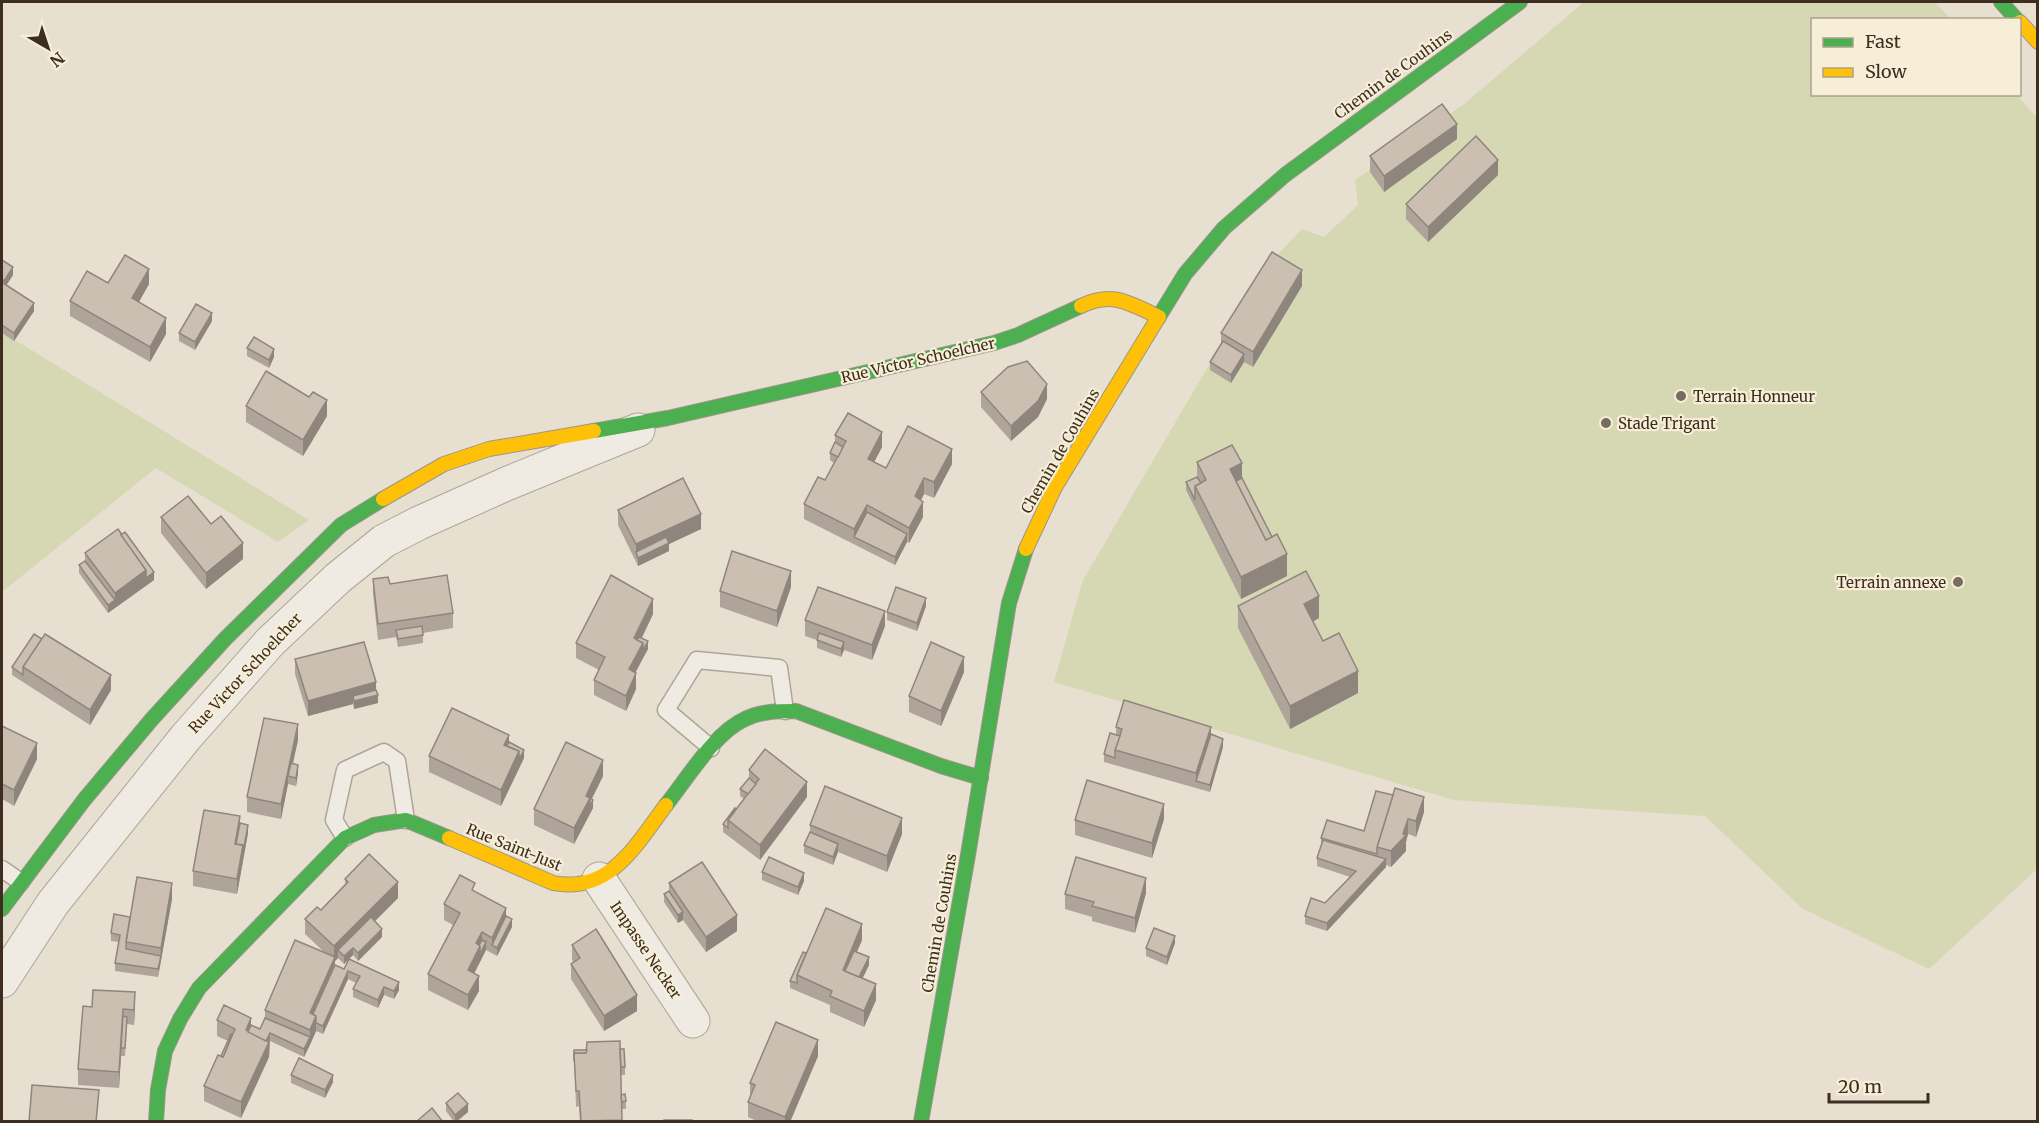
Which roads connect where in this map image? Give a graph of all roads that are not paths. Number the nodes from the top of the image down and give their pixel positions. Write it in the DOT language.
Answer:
graph roads {
  1 [pos="1520,2"];
  2 [pos="2001,2"];
  3 [pos="2015,18"];
  4 [pos="2021,24"];
  5 [pos="2037,42"];
  6 [pos="1159,317"];
  7 [pos="668,418"];
  8 [pos="785,711"];
  9 [pos="711,748"];
  10 [pos="981,778"];
  11 [pos="406,820"];
  12 [pos="345,838"];
  13 [pos="2,869"];
  14 [pos="599,879"];
  15 [pos="21,882"];
  16 [pos="2,909"];
  17 [pos="2,981"];
  18 [pos="693,1022"];
  19 [pos="156,1122"];
  20 [pos="921,1122"];
  1 -- 6 [label="street, Chemin de Couhins"];
  2 -- 3 [label="street"];
  4 -- 5 [label="street"];
  6 -- 7 [label="street, Rue Victor Schoelcher"];
  6 -- 10 [label="street, Chemin de Couhins"];
  7 -- 15 [label="street, Rue Victor Schoelcher"];
  7 -- 17 [label="street, Rue Victor Schoelcher"];
  8 -- 9 [label="street, Rue Saint-Just"];
  8 -- 9 [label="lane"];
  8 -- 10 [label="street, Rue Saint-Just"];
  9 -- 14 [label="street, Rue Saint-Just"];
  10 -- 20 [label="street, Chemin de Couhins"];
  11 -- 12 [label="street"];
  11 -- 12 [label="lane"];
  11 -- 14 [label="street, Rue Saint-Just"];
  12 -- 19 [label="street"];
  13 -- 15 [label="lane"];
  14 -- 18 [label="street, Impasse Necker"];
  15 -- 16 [label="street, Rue Victor Schoelcher"];
}
